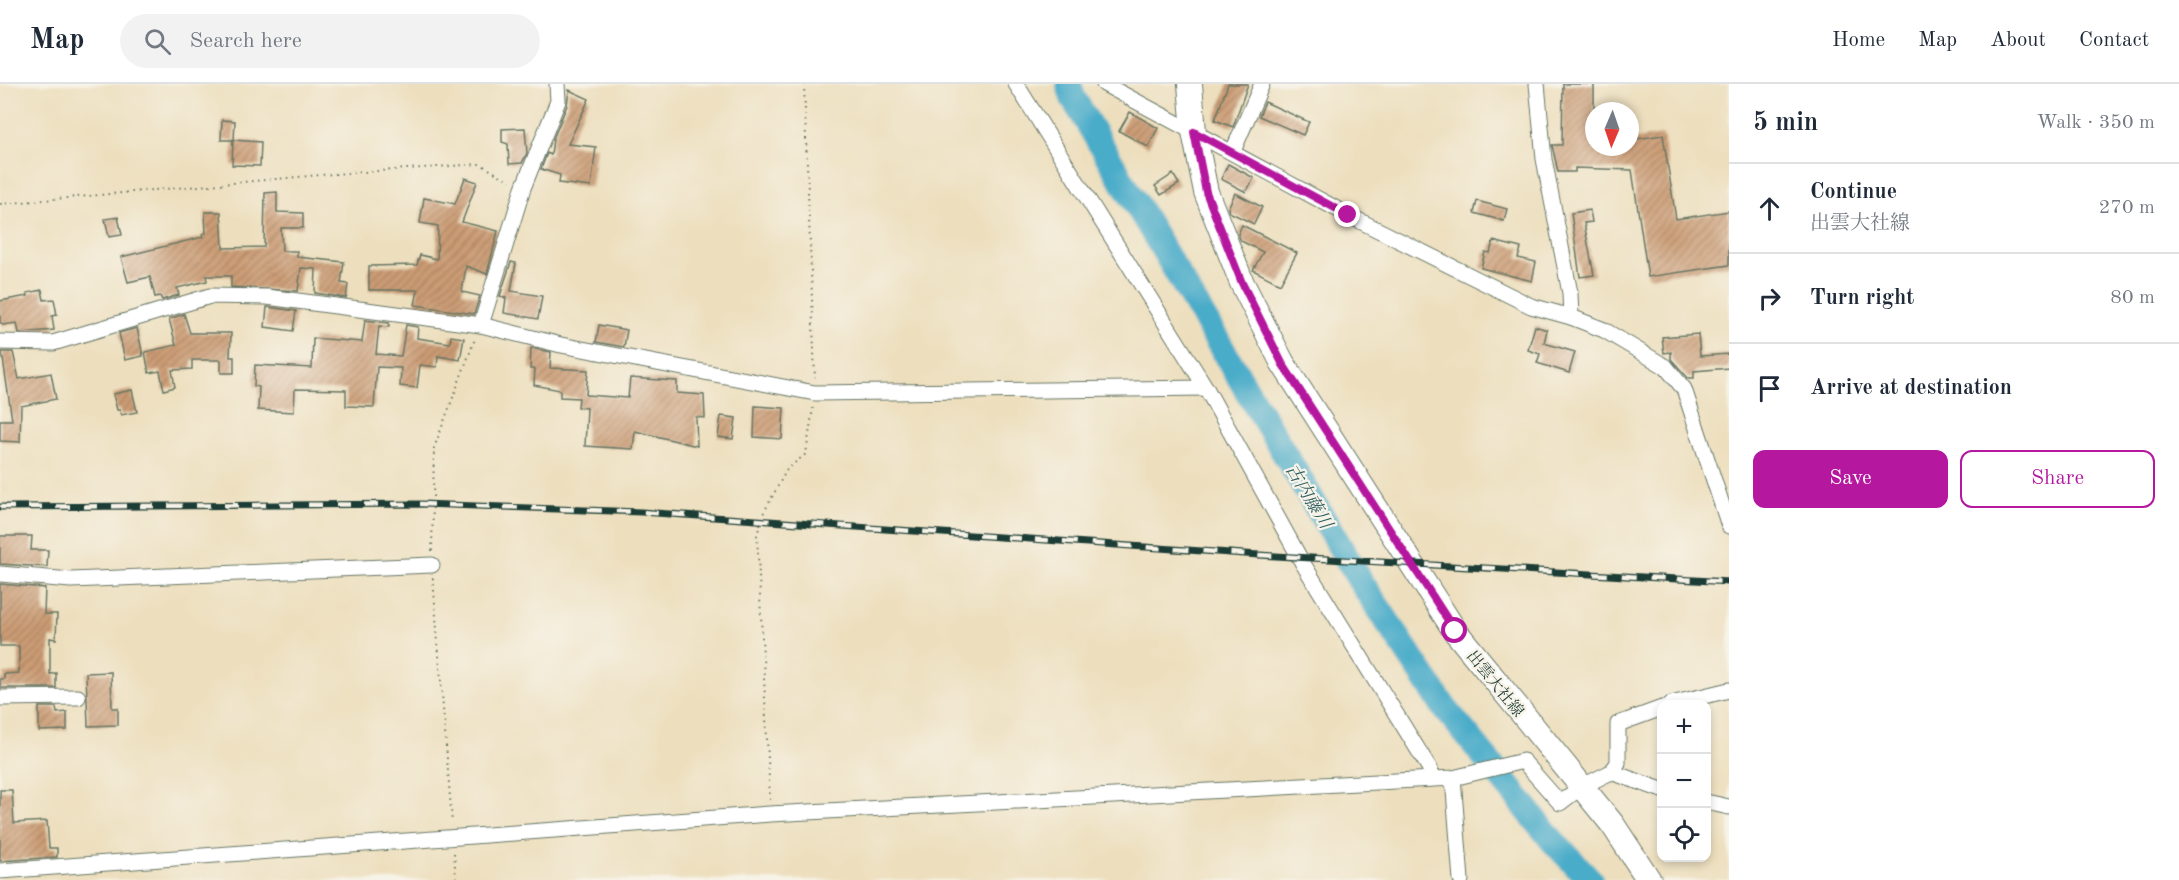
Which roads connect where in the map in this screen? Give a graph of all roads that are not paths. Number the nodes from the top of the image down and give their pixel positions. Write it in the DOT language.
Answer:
graph roads {
  1 [pos="557,84"];
  2 [pos="1016,84"];
  3 [pos="1104,84"];
  4 [pos="1190,84"];
  5 [pos="1262,84"];
  6 [pos="1537,84"];
  7 [pos="1194,132"];
  8 [pos="1233,151"];
  9 [pos="1571,317"];
  10 [pos="481,325"];
  11 [pos="0,342"];
  12 [pos="1206,388"];
  13 [pos="1729,526"];
  14 [pos="432,565"];
  15 [pos="0,574"];
  16 [pos="1729,690"];
  17 [pos="78,697"];
  18 [pos="0,698"];
  19 [pos="1690,700"];
  20 [pos="1657,710"];
  21 [pos="1611,772"];
  22 [pos="1453,778"];
  23 [pos="1430,779"];
  24 [pos="1581,787"];
  25 [pos="1657,788"];
  26 [pos="1711,803"];
  27 [pos="1729,807"];
  28 [pos="0,872"];
  29 [pos="1461,880"];
  30 [pos="1649,880"];
  1 -- 10 [label="street"];
  2 -- 12 [label="street"];
  3 -- 7 [label="street"];
  4 -- 7 [label="main road, 出雲大社線"];
  5 -- 8 [label="street"];
  6 -- 9 [label="street"];
  7 -- 8 [label="street"];
  7 -- 24 [label="main road, 出雲大社線"];
  8 -- 9 [label="street"];
  9 -- 13 [label="street"];
  10 -- 11 [label="street"];
  10 -- 12 [label="street"];
  12 -- 23 [label="street"];
  14 -- 15 [label="street"];
  16 -- 19 [label="street"];
  17 -- 18 [label="street"];
  20 -- 21 [label="street"];
  21 -- 24 [label="street"];
  21 -- 25 [label="street"];
  22 -- 23 [label="street"];
  22 -- 24 [label="street"];
  22 -- 29 [label="street"];
  23 -- 28 [label="street"];
  24 -- 30 [label="main road, 出雲大社線"];
  26 -- 27 [label="street"];
}
